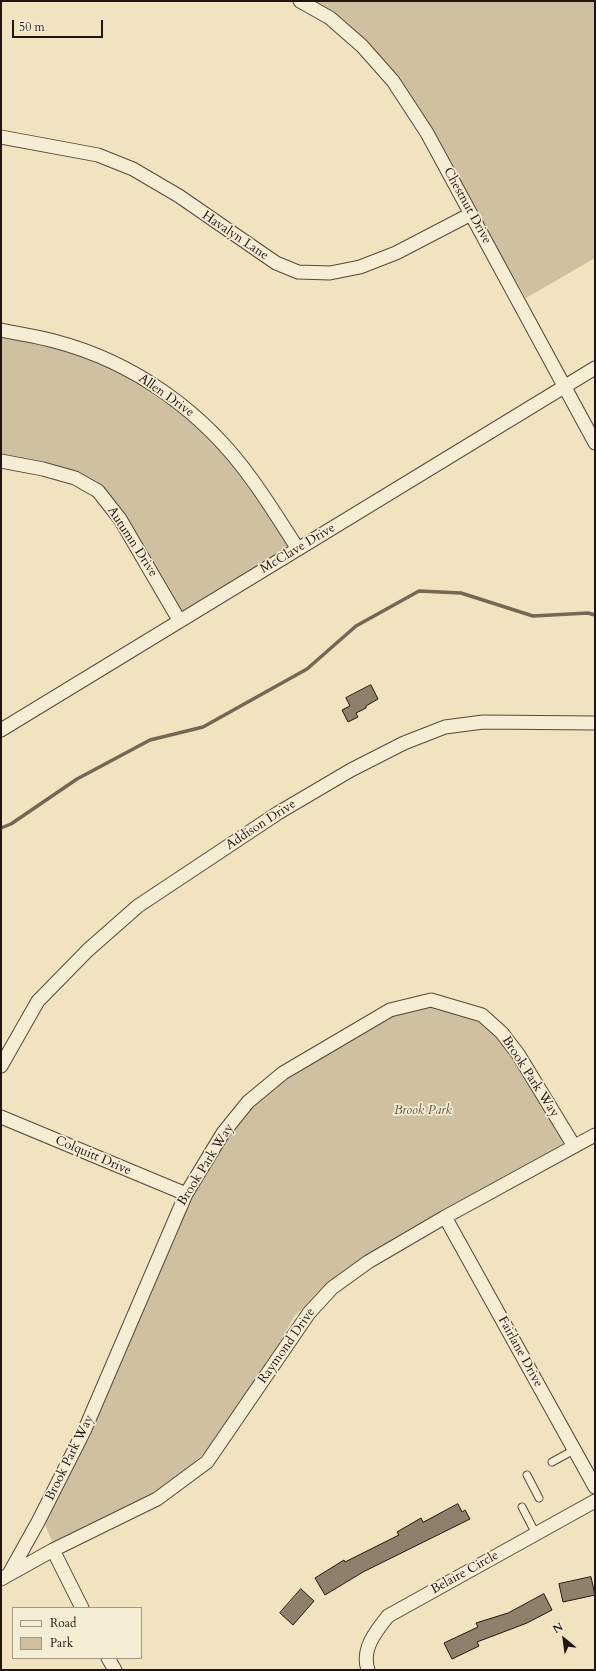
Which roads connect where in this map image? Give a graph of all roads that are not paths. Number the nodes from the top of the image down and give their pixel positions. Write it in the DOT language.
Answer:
graph roads {
  1 [pos="300,1"];
  2 [pos="1,138"];
  3 [pos="471,214"];
  4 [pos="1,330"];
  5 [pos="595,368"];
  6 [pos="565,385"];
  7 [pos="595,443"];
  8 [pos="1,461"];
  9 [pos="298,549"];
  10 [pos="179,620"];
  11 [pos="595,723"];
  12 [pos="1,730"];
  13 [pos="1,1066"];
  14 [pos="1,1117"];
  15 [pos="595,1135"];
  16 [pos="574,1146"];
  17 [pos="186,1194"];
  18 [pos="445,1217"];
  19 [pos="574,1450"];
  20 [pos="552,1462"];
  21 [pos="527,1475"];
  22 [pos="595,1487"];
  23 [pos="539,1498"];
  24 [pos="595,1501"];
  25 [pos="522,1507"];
  26 [pos="536,1534"];
  27 [pos="53,1550"];
  28 [pos="5,1576"];
  29 [pos="82,1607"];
  30 [pos="109,1659"];
  31 [pos="115,1670"];
  32 [pos="368,1670"];
  1 -- 3 [label="street, Chestnut Drive"];
  2 -- 3 [label="street, Havalyn Lane"];
  3 -- 6 [label="street, Chestnut Drive"];
  4 -- 9 [label="street, Allen Drive"];
  5 -- 6 [label="street, McClave Drive"];
  6 -- 7 [label="street, Chestnut Drive"];
  6 -- 9 [label="street, McClave Drive"];
  8 -- 10 [label="street, Autumn Drive"];
  9 -- 10 [label="street, McClave Drive"];
  10 -- 12 [label="street, McClave Drive"];
  11 -- 13 [label="street, Addison Drive"];
  14 -- 17 [label="street, Colquitt Drive"];
  15 -- 16 [label="street, Raymond Drive"];
  16 -- 17 [label="street, Brook Park Way"];
  16 -- 18 [label="street, Raymond Drive"];
  17 -- 28 [label="street, Brook Park Way"];
  18 -- 19 [label="street, Fairlane Drive"];
  18 -- 27 [label="street, Raymond Drive"];
  19 -- 20 [label="lane"];
  19 -- 22 [label="street, Fairlane Drive"];
  21 -- 23 [label="lane"];
  24 -- 26 [label="street, Belaire Circle"];
  25 -- 26 [label="lane"];
  26 -- 32 [label="street, Belaire Circle"];
  27 -- 28 [label="street, Raymond Drive"];
  27 -- 29 [label="street"];
  30 -- 31 [label="street"];
}
